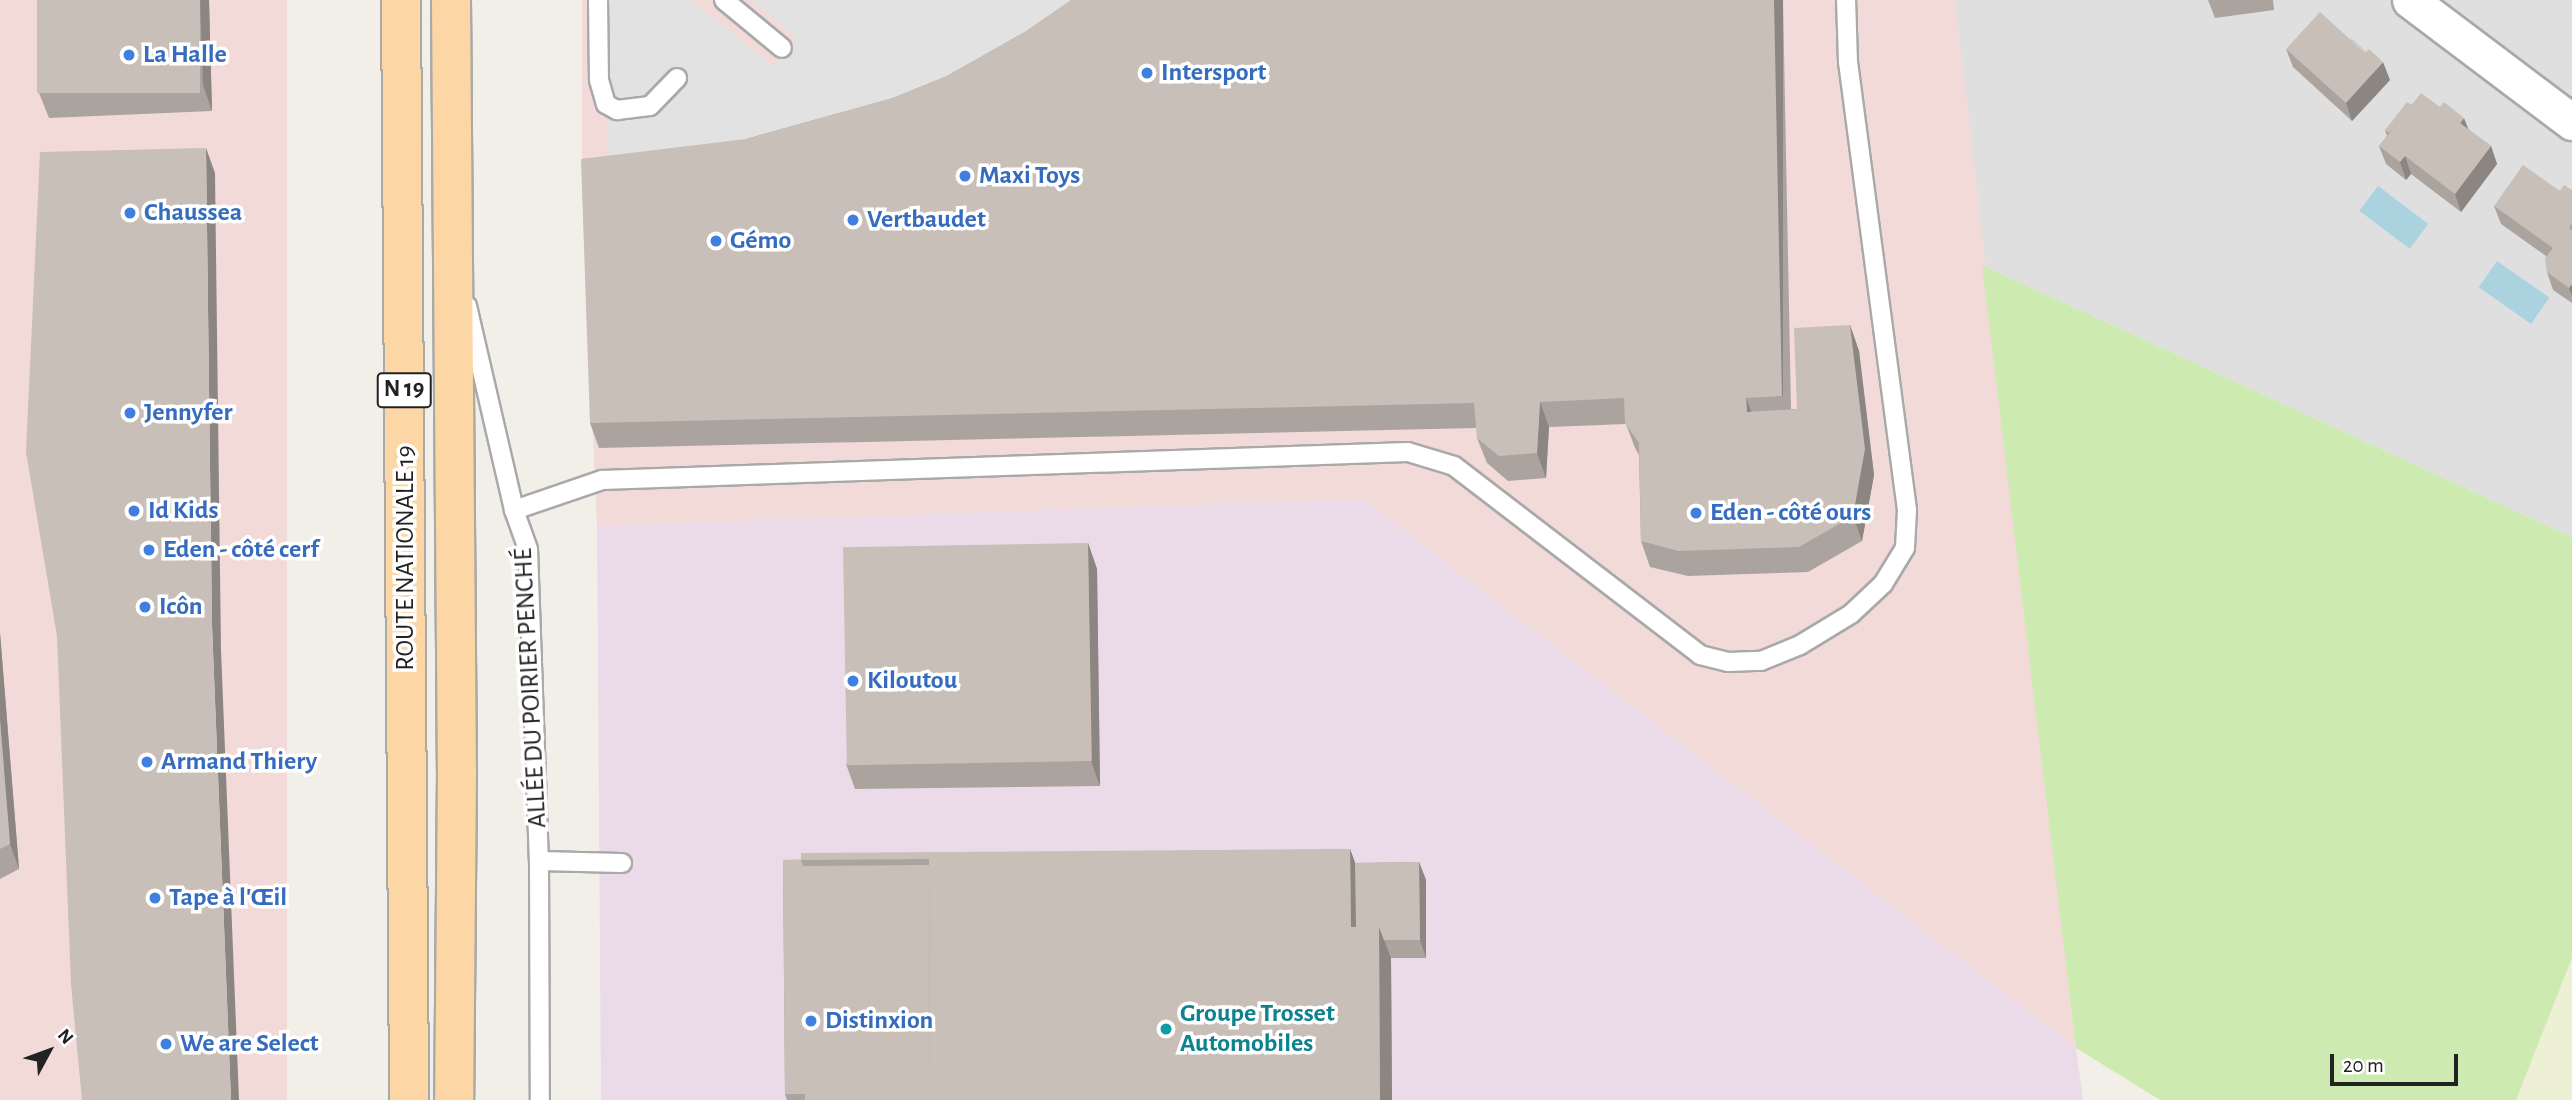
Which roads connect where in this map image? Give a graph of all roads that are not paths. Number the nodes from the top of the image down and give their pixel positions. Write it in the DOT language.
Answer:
graph roads {
  1 [pos="401,0"];
  2 [pos="451,0"];
  3 [pos="598,0"];
  4 [pos="724,0"];
  5 [pos="1846,0"];
  6 [pos="2410,0"];
  7 [pos="782,48"];
  8 [pos="677,78"];
  9 [pos="2572,122"];
  10 [pos="453,242"];
  11 [pos="514,510"];
  12 [pos="539,861"];
  13 [pos="622,863"];
  14 [pos="409,1100"];
  15 [pos="454,1100"];
  16 [pos="540,1100"];
  1 -- 14 [label="main road, ROUTE NATIONALE 19 / N 19"];
  2 -- 10 [label="main road, N 19"];
  3 -- 8 [label="lane"];
  4 -- 7 [label="lane"];
  5 -- 11 [label="lane"];
  6 -- 9 [label="street"];
  10 -- 11 [label="lane, ALLÉE DU POIRIER PENCHÉ"];
  10 -- 15 [label="main road, N 19"];
  11 -- 12 [label="lane, ALLÉE DU POIRIER PENCHÉ"];
  12 -- 13 [label="lane"];
  12 -- 16 [label="lane, ALLÉE DU POIRIER PENCHÉ"];
}
